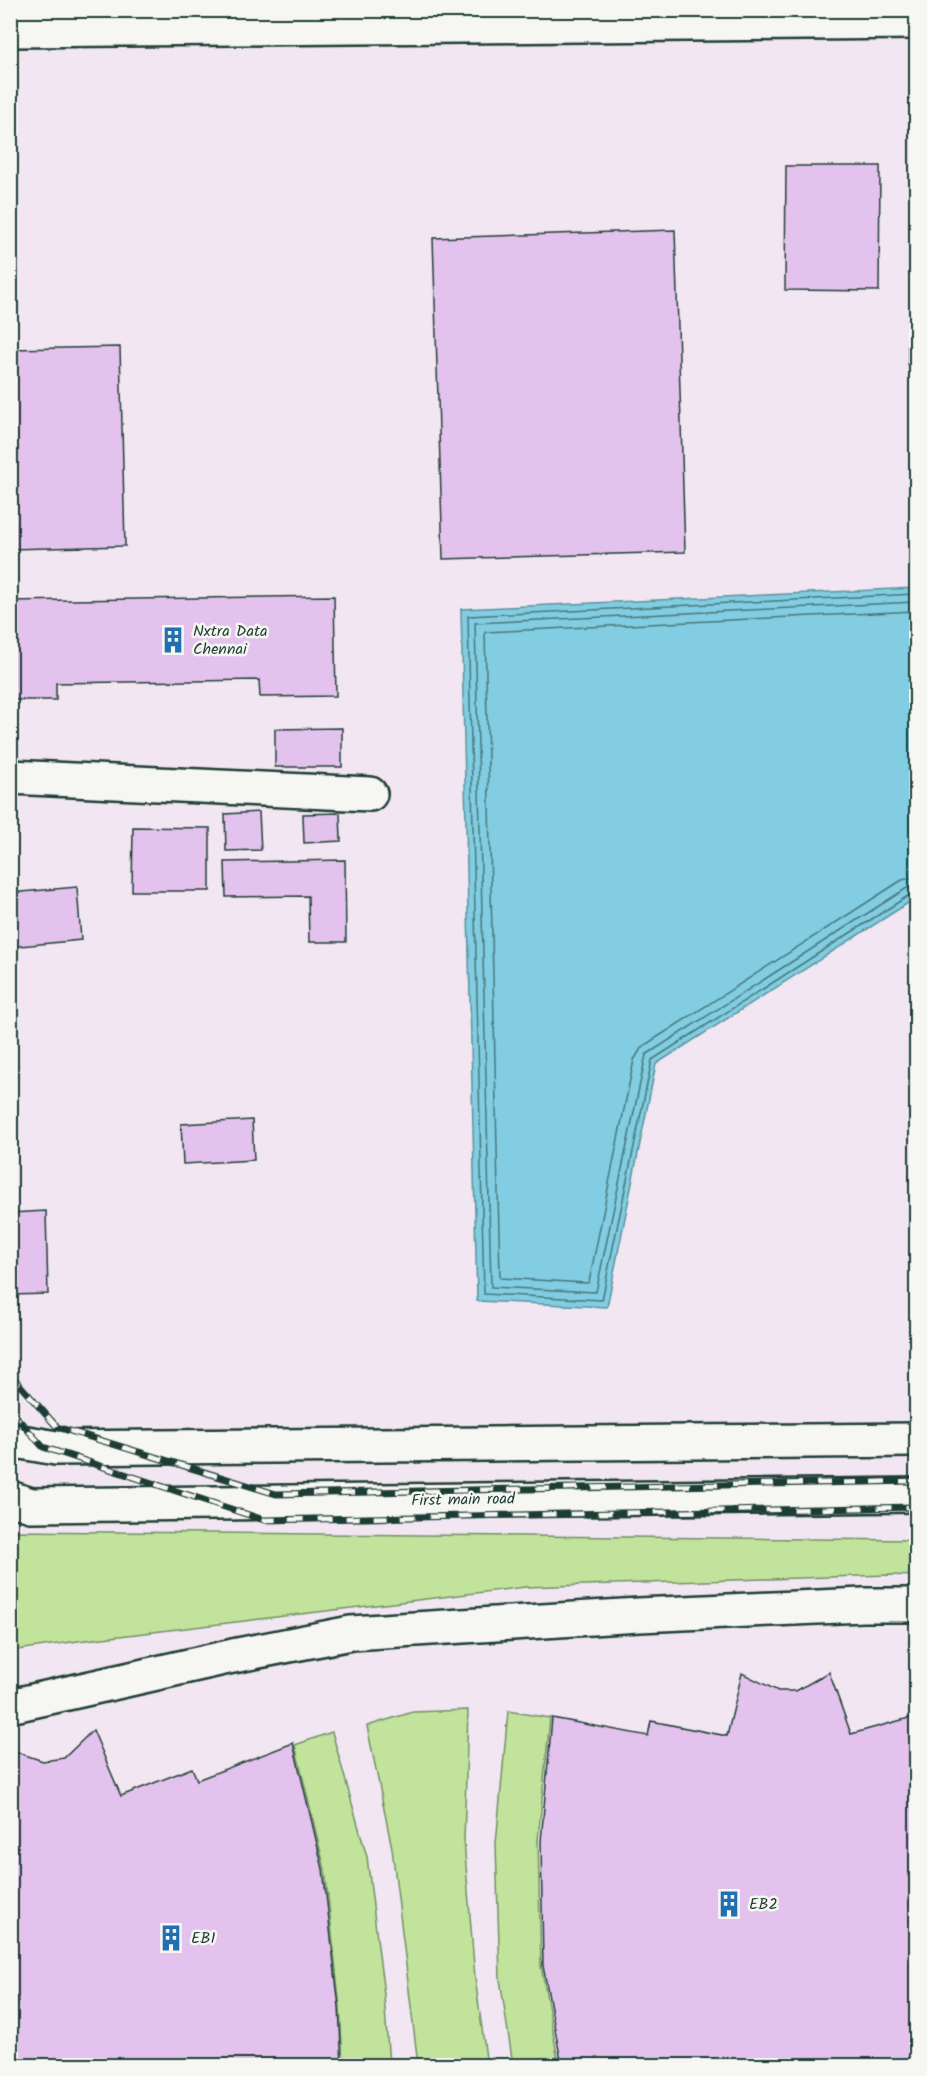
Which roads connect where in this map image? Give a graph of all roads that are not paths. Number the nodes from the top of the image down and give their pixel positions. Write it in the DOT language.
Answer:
graph roads {
  1 [pos="916,22"];
  2 [pos="10,30"];
  3 [pos="10,777"];
  4 [pos="370,794"];
  5 [pos="10,1440"];
  6 [pos="916,1440"];
  7 [pos="916,1494"];
  8 [pos="10,1498"];
  9 [pos="916,1605"];
  10 [pos="10,1706"];
  1 -- 2 [label="street"];
  3 -- 4 [label="street"];
  5 -- 6 [label="street"];
  7 -- 8 [label="street, First main road"];
  9 -- 10 [label="street"];
}
